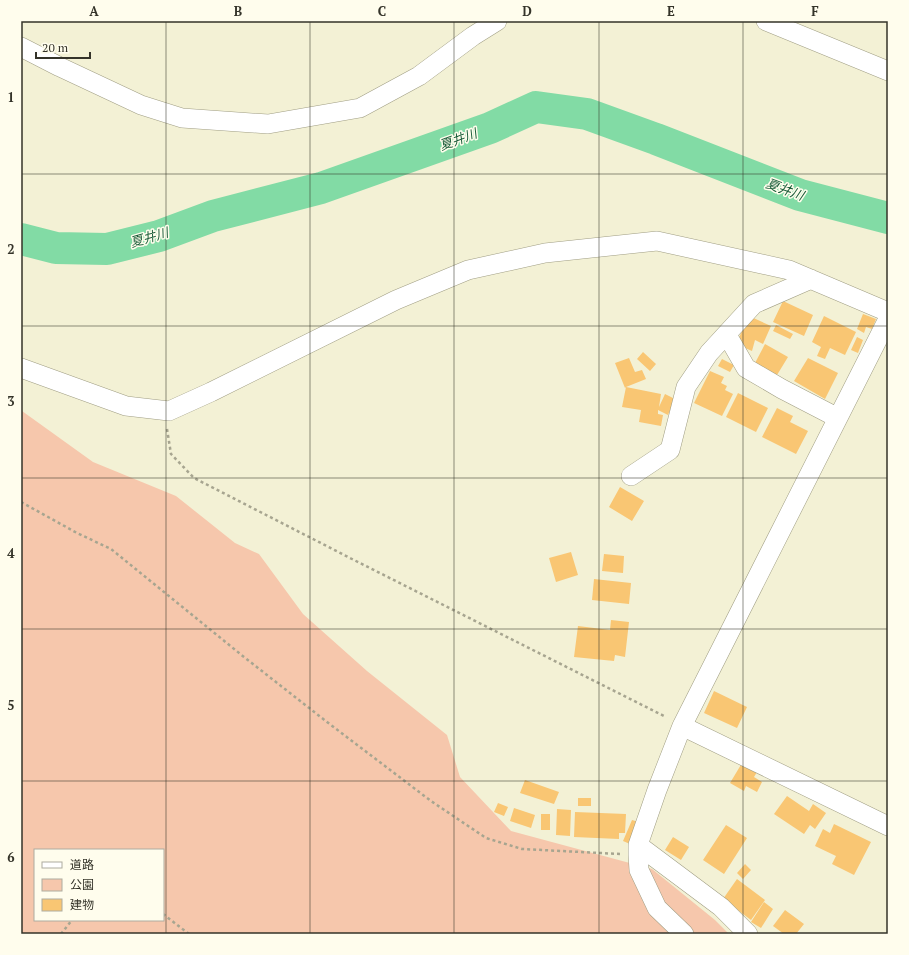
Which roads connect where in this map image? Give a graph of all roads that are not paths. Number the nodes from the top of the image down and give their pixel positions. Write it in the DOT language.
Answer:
graph roads {
  1 [pos="497,21"];
  2 [pos="766,21"];
  3 [pos="21,47"];
  4 [pos="888,71"];
  5 [pos="811,279"];
  6 [pos="888,312"];
  7 [pos="888,319"];
  8 [pos="727,335"];
  9 [pos="21,368"];
  10 [pos="838,418"];
  11 [pos="631,476"];
  12 [pos="682,726"];
  13 [pos="888,826"];
  14 [pos="638,850"];
  15 [pos="684,934"];
  16 [pos="748,934"];
  1 -- 3 [label="street"];
  2 -- 4 [label="street"];
  5 -- 6 [label="street"];
  5 -- 8 [label="street"];
  5 -- 9 [label="street"];
  7 -- 10 [label="street"];
  8 -- 10 [label="street"];
  8 -- 11 [label="street"];
  10 -- 12 [label="street"];
  12 -- 13 [label="street"];
  12 -- 14 [label="street"];
  14 -- 15 [label="street"];
  14 -- 16 [label="street"];
}
